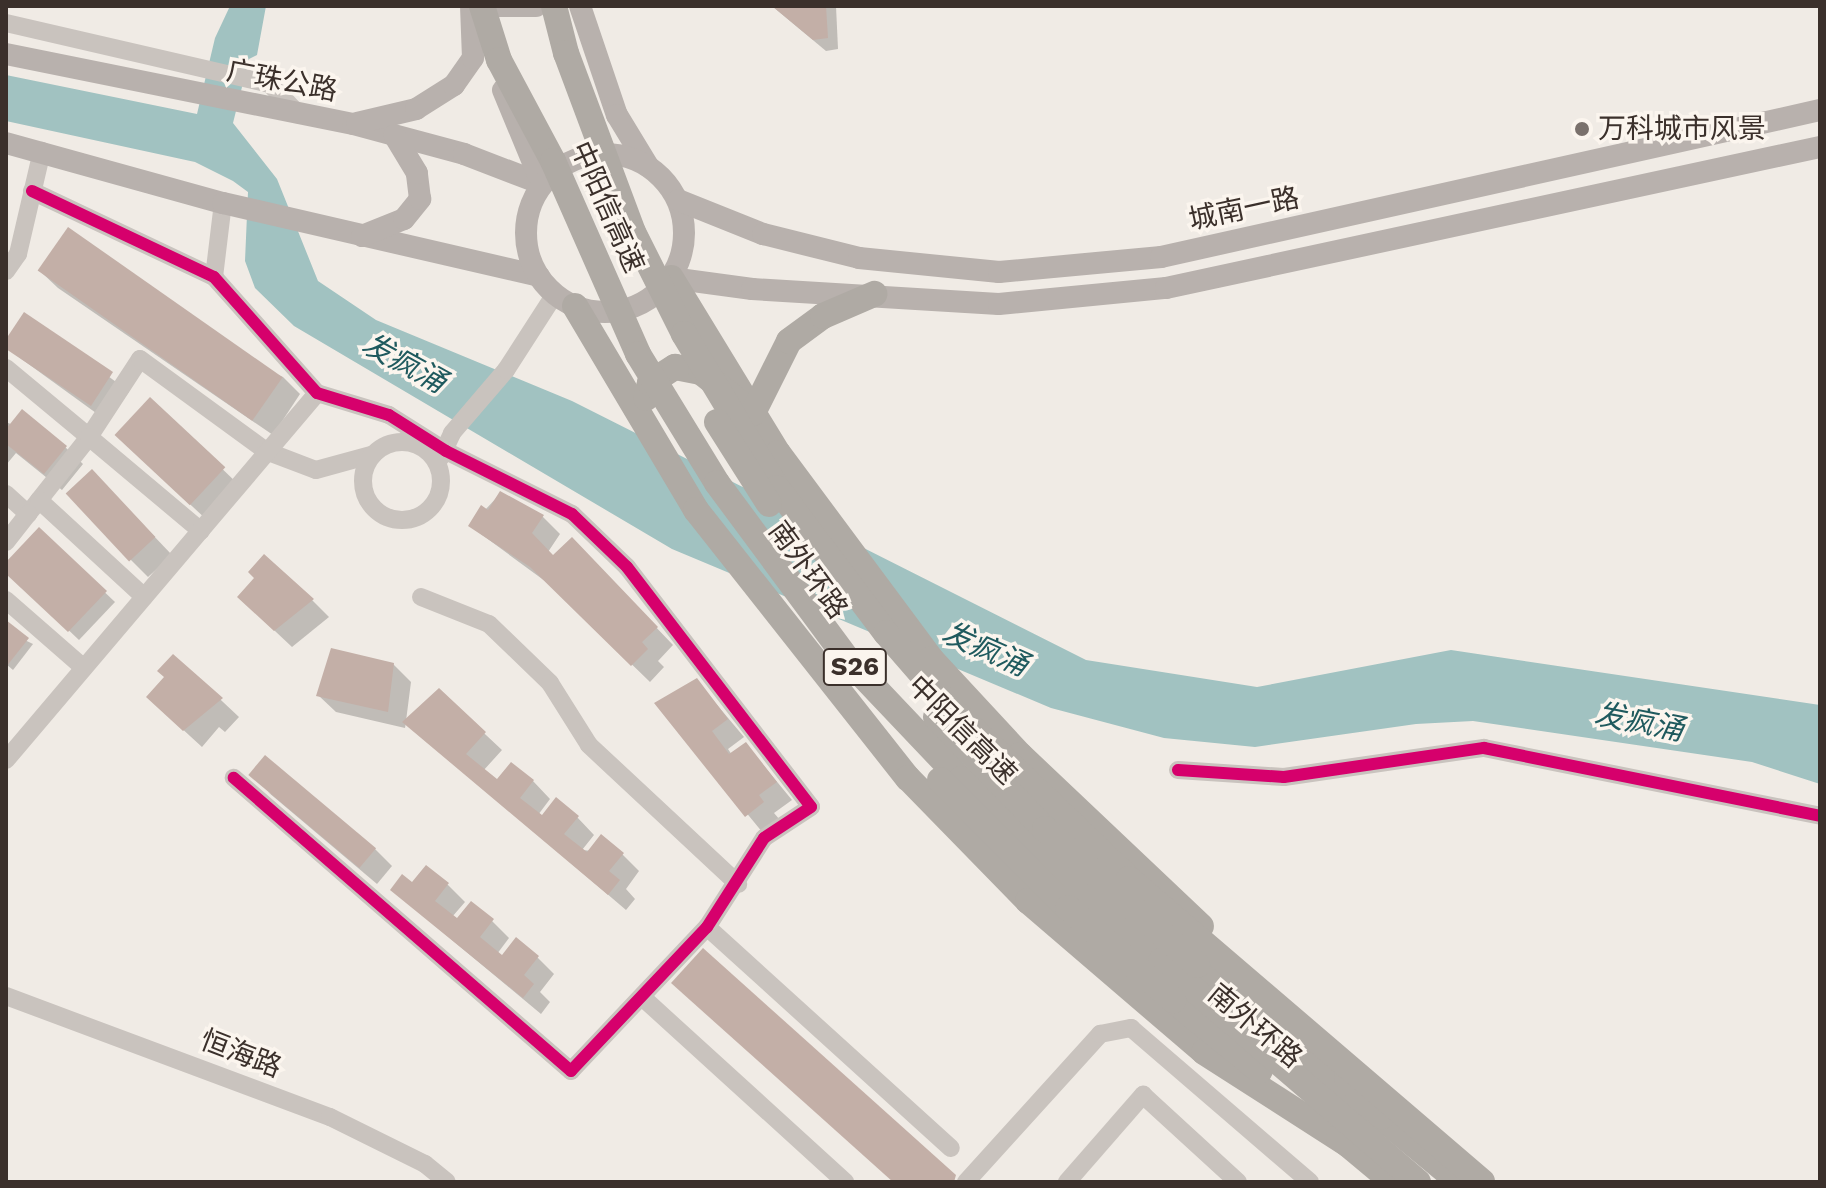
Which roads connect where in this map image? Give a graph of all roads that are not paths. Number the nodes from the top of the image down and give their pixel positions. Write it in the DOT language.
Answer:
graph roads {
  1 [pos="472,6"];
  2 [pos="482,6"];
  3 [pos="493,6"];
  4 [pos="537,6"];
  5 [pos="554,6"];
  6 [pos="580,6"];
  7 [pos="6,23"];
  8 [pos="6,54"];
  9 [pos="1820,110"];
  10 [pos="301,117"];
  11 [pos="353,124"];
  12 [pos="394,135"];
  13 [pos="6,143"];
  14 [pos="1820,147"];
  15 [pos="42,151"];
  16 [pos="648,166"];
  17 [pos="542,184"];
  18 [pos="32,191"];
  19 [pos="678,200"];
  20 [pos="223,203"];
  21 [pos="362,236"];
  22 [pos="12,250"];
  23 [pos="6,271"];
  24 [pos="999,272"];
  25 [pos="539,276"];
  26 [pos="214,277"];
  27 [pos="671,278"];
  28 [pos="874,294"];
  29 [pos="565,300"];
  30 [pos="999,304"];
  31 [pos="6,368"];
  32 [pos="317,393"];
  33 [pos="753,413"];
  34 [pos="645,424"];
  35 [pos="89,437"];
  36 [pos="445,449"];
  37 [pos="266,451"];
  38 [pos="374,454"];
  39 [pos="6,494"];
  40 [pos="34,507"];
  41 [pos="201,531"];
  42 [pos="6,542"];
  43 [pos="144,597"];
  44 [pos="421,597"];
  45 [pos="7,604"];
  46 [pos="84,668"];
  47 [pos="6,760"];
  48 [pos="1178,770"];
  49 [pos="234,778"];
  50 [pos="1820,816"];
  51 [pos="738,884"];
  52 [pos="707,927"];
  53 [pos="6,996"];
  54 [pos="642,997"];
  55 [pos="1382,1116"];
  56 [pos="1352,1147"];
  57 [pos="951,1148"];
  58 [pos="447,1182"];
  59 [pos="845,1182"];
  60 [pos="966,1182"];
  61 [pos="1067,1182"];
  62 [pos="1238,1182"];
  63 [pos="1310,1182"];
  64 [pos="1393,1182"];
  65 [pos="1418,1182"];
  66 [pos="1459,1182"];
  67 [pos="1482,1182"];
  1 -- 11 [label="main road"];
  1 -- 17 [label="main road"];
  2 -- 65 [label="highway, 中阳信高速 / S26, bridge"];
  3 -- 4 [label="main road"];
  3 -- 56 [label="highway, 南外环路, bridge"];
  4 -- 55 [label="highway, 南外环路, bridge"];
  5 -- 67 [label="highway, 中阳信高速 / S26, bridge"];
  6 -- 16 [label="main road"];
  7 -- 10 [label="street"];
  8 -- 10 [label="main road, 广珠公路"];
  9 -- 24 [label="main road, 城南一路"];
  10 -- 11 [label="main road, 广珠公路"];
  11 -- 12 [label="main road, 广珠公路"];
  12 -- 17 [label="main road, 广珠公路"];
  12 -- 21 [label="main road"];
  13 -- 15 [label="main road"];
  14 -- 30 [label="main road"];
  15 -- 18 [label="street"];
  15 -- 20 [label="main road"];
  16 -- 17 [label="main road"];
  16 -- 19 [label="main road"];
  17 -- 25 [label="main road"];
  18 -- 22 [label="street"];
  18 -- 26 [label="street"];
  19 -- 24 [label="main road, 城南一路"];
  19 -- 27 [label="main road"];
  20 -- 21 [label="main road"];
  20 -- 26 [label="street"];
  21 -- 25 [label="main road"];
  22 -- 23 [label="street"];
  24 -- 30 [label="main road"];
  25 -- 29 [label="main road"];
  26 -- 32 [label="street"];
  27 -- 28 [label="main road"];
  27 -- 29 [label="main road"];
  27 -- 33 [label="highway"];
  28 -- 30 [label="main road"];
  28 -- 33 [label="highway"];
  29 -- 34 [label="highway"];
  29 -- 36 [label="street"];
  31 -- 35 [label="street"];
  32 -- 36 [label="street"];
  32 -- 37 [label="street"];
  33 -- 34 [label="highway"];
  33 -- 55 [label="highway"];
  34 -- 56 [label="highway"];
  35 -- 37 [label="street"];
  35 -- 40 [label="street"];
  35 -- 41 [label="street"];
  36 -- 38 [label="street"];
  36 -- 38 [label="street"];
  36 -- 51 [label="street"];
  37 -- 38 [label="street"];
  37 -- 41 [label="street"];
  39 -- 40 [label="street"];
  40 -- 42 [label="street"];
  40 -- 43 [label="street"];
  41 -- 43 [label="street"];
  43 -- 46 [label="street"];
  44 -- 51 [label="street"];
  45 -- 46 [label="street"];
  46 -- 47 [label="street"];
  48 -- 50 [label="street"];
  49 -- 54 [label="street"];
  51 -- 52 [label="street"];
  52 -- 54 [label="street"];
  52 -- 57 [label="street"];
  53 -- 58 [label="street, 恒海路"];
  54 -- 59 [label="street"];
  55 -- 66 [label="highway"];
  56 -- 64 [label="highway"];
  60 -- 63 [label="street"];
  61 -- 62 [label="street"];
}
